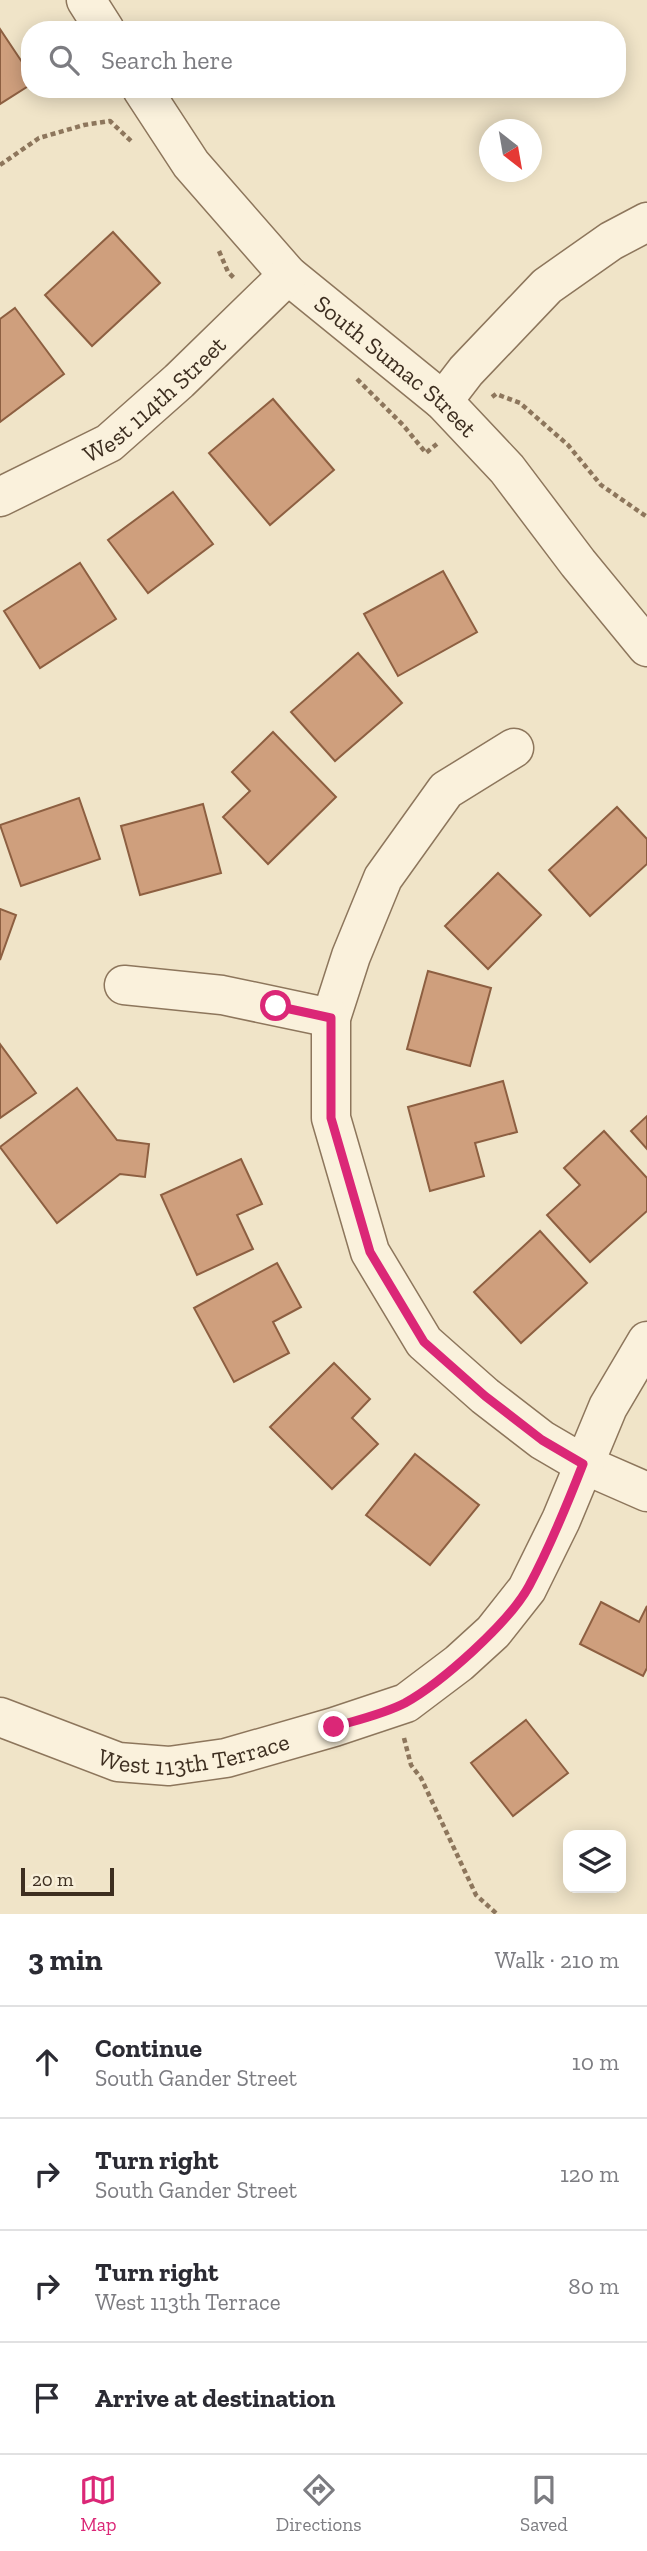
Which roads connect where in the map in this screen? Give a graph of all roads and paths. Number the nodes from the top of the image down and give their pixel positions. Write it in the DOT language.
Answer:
graph roads {
  1 [pos="86,0"];
  2 [pos="99,21"];
  3 [pos="148,98"];
  4 [pos="647,222"];
  5 [pos="288,275"];
  6 [pos="443,401"];
  7 [pos="0,497"];
  8 [pos="647,647"];
  9 [pos="514,748"];
  10 [pos="124,985"];
  11 [pos="331,1018"];
  12 [pos="647,1341"];
  13 [pos="583,1464"];
  14 [pos="647,1492"];
  15 [pos="395,1707"];
  16 [pos="0,1717"];
  17 [pos="497,1914"];
  1 -- 2 [label="street"];
  3 -- 5 [label="street, South Sumac Street"];
  4 -- 6 [label="street"];
  5 -- 6 [label="street, South Sumac Street"];
  5 -- 7 [label="street, West 114th Street"];
  6 -- 8 [label="street, South Sumac Street"];
  9 -- 11 [label="street"];
  10 -- 11 [label="street"];
  11 -- 13 [label="street"];
  12 -- 13 [label="street, West 113th Terrace"];
  13 -- 14 [label="street"];
  13 -- 15 [label="street, West 113th Terrace"];
  15 -- 16 [label="street, West 113th Terrace"];
  15 -- 17 [label="path"];
}
